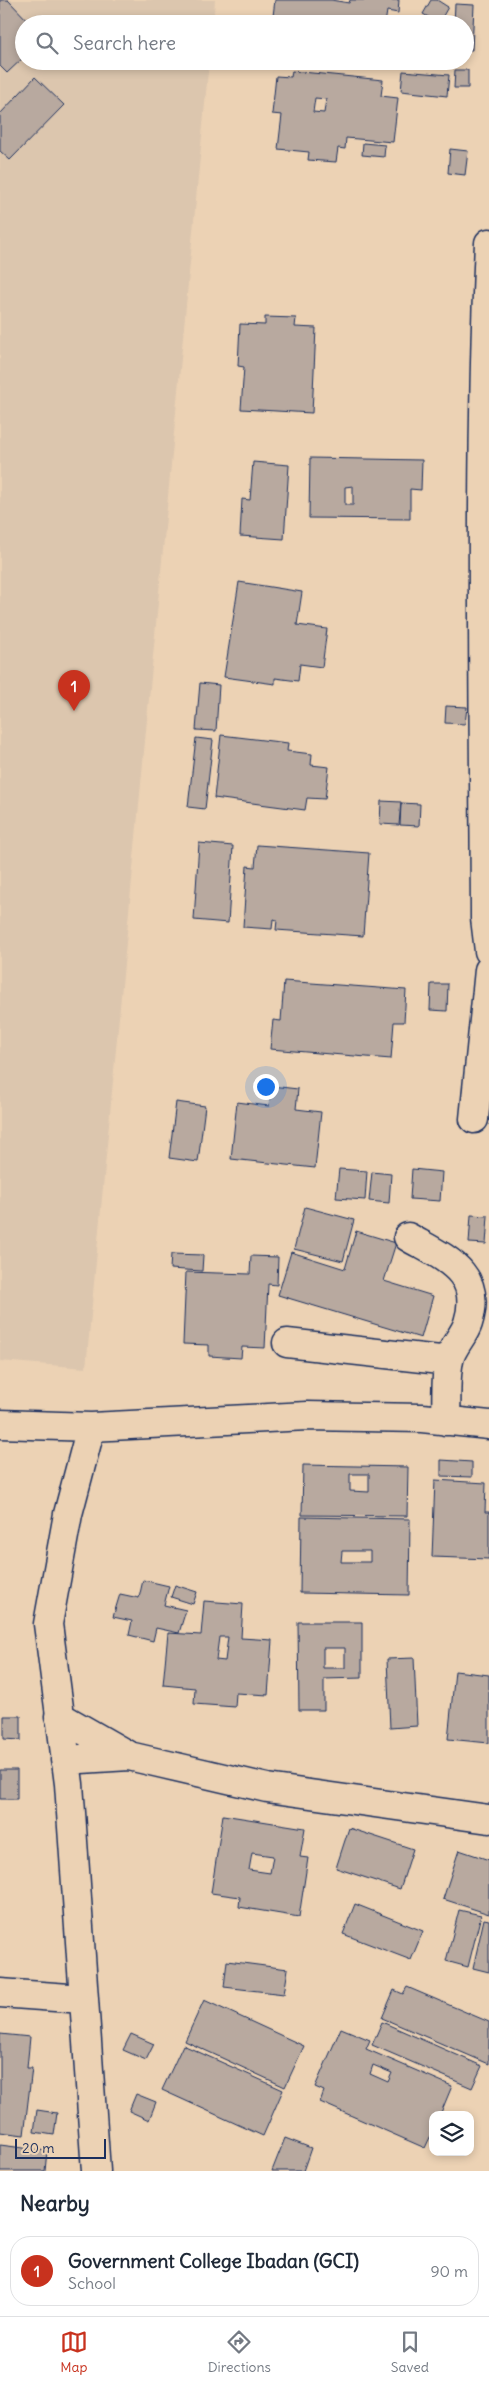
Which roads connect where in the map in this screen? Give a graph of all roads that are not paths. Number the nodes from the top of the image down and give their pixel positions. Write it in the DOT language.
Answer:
graph roads {
  1 [pos="489,243"];
  2 [pos="489,951"];
  3 [pos="489,970"];
  4 [pos="474,1119"];
  5 [pos="408,1238"];
  6 [pos="287,1343"];
  7 [pos="449,1361"];
  8 [pos="446,1420"];
  9 [pos="0,1424"];
  10 [pos="489,1425"];
  11 [pos="91,1427"];
  12 [pos="60,1716"];
  13 [pos="129,1756"];
  14 [pos="65,1760"];
  15 [pos="489,1819"];
  16 [pos="0,1993"];
  17 [pos="83,1998"];
  18 [pos="96,2171"];
  1 -- 2 [label="street"];
  3 -- 4 [label="street"];
  5 -- 7 [label="street"];
  6 -- 7 [label="street"];
  7 -- 8 [label="street"];
  8 -- 10 [label="street"];
  8 -- 11 [label="street"];
  9 -- 11 [label="street"];
  11 -- 12 [label="street"];
  12 -- 13 [label="street"];
  12 -- 14 [label="street"];
  13 -- 14 [label="street"];
  13 -- 15 [label="street"];
  14 -- 17 [label="street"];
  16 -- 17 [label="street"];
  17 -- 18 [label="street"];
}
